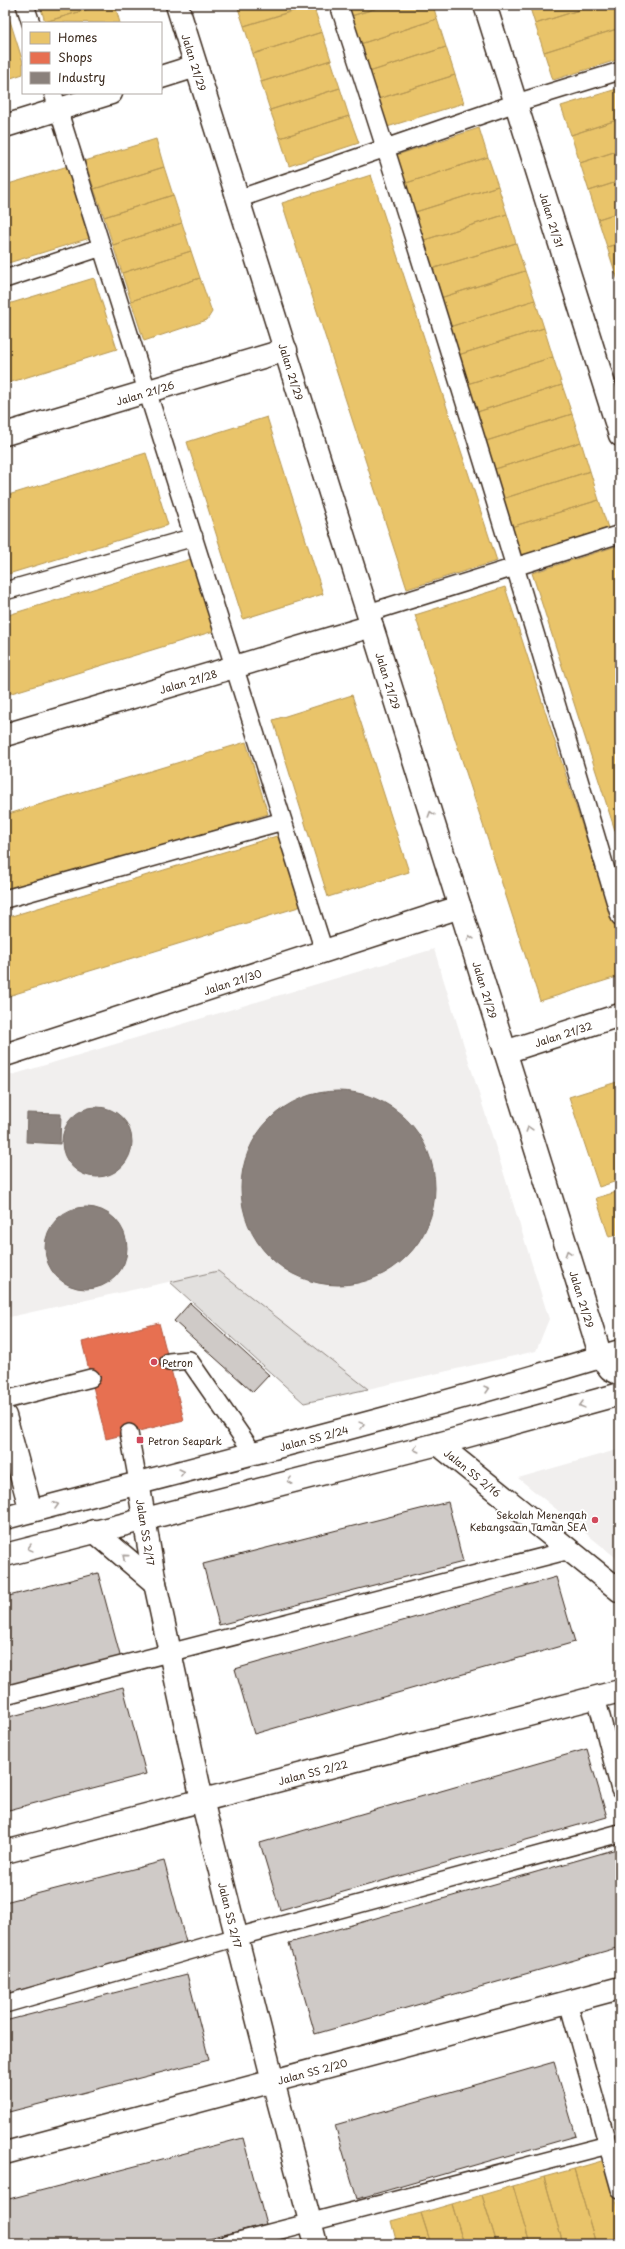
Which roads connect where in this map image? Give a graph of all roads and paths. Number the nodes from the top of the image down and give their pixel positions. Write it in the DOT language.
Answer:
graph roads {
  1 [pos="25,5"];
  2 [pos="177,5"];
  3 [pos="339,5"];
  4 [pos="485,5"];
  5 [pos="31,22"];
  6 [pos="196,66"];
  7 [pos="620,71"];
  8 [pos="162,77"];
  9 [pos="104,94"];
  10 [pos="56,101"];
  11 [pos="516,103"];
  12 [pos="5,126"];
  13 [pos="386,148"];
  14 [pos="238,200"];
  15 [pos="102,247"];
  16 [pos="5,279"];
  17 [pos="286,350"];
  18 [pos="148,392"];
  19 [pos="5,434"];
  20 [pos="620,435"];
  21 [pos="620,534"];
  22 [pos="194,537"];
  23 [pos="516,568"];
  24 [pos="5,590"];
  25 [pos="370,620"];
  26 [pos="235,666"];
  27 [pos="5,735"];
  28 [pos="283,821"];
  29 [pos="5,899"];
  30 [pos="460,907"];
  31 [pos="620,917"];
  32 [pos="324,951"];
  33 [pos="620,1015"];
  34 [pos="505,1052"];
  35 [pos="5,1055"];
  36 [pos="610,1354"];
  37 [pos="169,1362"];
  38 [pos="620,1374"];
  39 [pos="91,1378"];
  40 [pos="620,1394"];
  41 [pos="5,1400"];
  42 [pos="5,1416"];
  43 [pos="129,1433"];
  44 [pos="438,1444"];
  45 [pos="254,1454"];
  46 [pos="138,1482"];
  47 [pos="31,1511"];
  48 [pos="5,1518"];
  49 [pos="146,1518"];
  50 [pos="94,1531"];
  51 [pos="570,1550"];
  52 [pos="5,1555"];
  53 [pos="155,1583"];
  54 [pos="620,1590"];
  55 [pos="171,1651"];
  56 [pos="620,1691"];
  57 [pos="5,1695"];
  58 [pos="596,1697"];
  59 [pos="620,1790"];
  60 [pos="202,1800"];
  61 [pos="620,1833"];
  62 [pos="5,1852"];
  63 [pos="237,1937"];
  64 [pos="620,1988"];
  65 [pos="568,2002"];
  66 [pos="5,2004"];
  67 [pos="273,2081"];
  68 [pos="608,2145"];
  69 [pos="5,2153"];
  70 [pos="620,2189"];
  71 [pos="310,2221"];
  72 [pos="227,2244"];
  73 [pos="316,2244"];
  1 -- 5 [label="lane"];
  2 -- 6 [label="street, Jalan 21/29"];
  3 -- 13 [label="lane"];
  4 -- 11 [label="street, Jalan 21/31"];
  6 -- 8 [label="street"];
  6 -- 14 [label="street, Jalan 21/29"];
  7 -- 11 [label="lane"];
  9 -- 10 [label="street"];
  10 -- 12 [label="street"];
  10 -- 15 [label="lane"];
  11 -- 13 [label="lane"];
  11 -- 20 [label="street, Jalan 21/31"];
  13 -- 14 [label="lane"];
  13 -- 23 [label="lane"];
  14 -- 17 [label="street, Jalan 21/29"];
  15 -- 16 [label="lane"];
  15 -- 18 [label="lane"];
  17 -- 18 [label="street, Jalan 21/26"];
  17 -- 25 [label="street, Jalan 21/29"];
  18 -- 19 [label="street, Jalan 21/26"];
  18 -- 22 [label="lane"];
  21 -- 23 [label="lane"];
  22 -- 24 [label="lane"];
  22 -- 26 [label="lane"];
  23 -- 25 [label="lane"];
  23 -- 31 [label="lane"];
  25 -- 26 [label="street, Jalan 21/28"];
  30 -- 25 [label="street, Jalan 21/29, one-way"];
  26 -- 27 [label="street, Jalan 21/28"];
  26 -- 28 [label="lane"];
  28 -- 29 [label="lane"];
  28 -- 32 [label="lane"];
  30 -- 32 [label="street, Jalan 21/30"];
  34 -- 30 [label="street, Jalan 21/29, one-way"];
  32 -- 35 [label="street, Jalan 21/30"];
  33 -- 34 [label="street, Jalan 21/32"];
  36 -- 34 [label="street, Jalan 21/29, one-way"];
  36 -- 38 [label="street"];
  45 -- 36 [label="street, Jalan SS 2/24, one-way"];
  37 -- 45 [label="lane"];
  39 -- 41 [label="lane"];
  40 -- 44 [label="street, one-way"];
  42 -- 47 [label="street"];
  43 -- 46 [label="lane"];
  44 -- 49 [label="street, one-way"];
  44 -- 51 [label="street, Jalan SS 2/16"];
  46 -- 45 [label="street, Jalan SS 2/24, one-way"];
  47 -- 46 [label="street, Jalan SS 2/24, one-way"];
  46 -- 49 [label="street, Jalan SS 2/17"];
  47 -- 48 [label="street, Jalan SS 2/24"];
  49 -- 50 [label="street"];
  49 -- 53 [label="street, Jalan SS 2/17"];
  50 -- 52 [label="street, one-way"];
  53 -- 50 [label="street, Jalan SS 2/17, one-way"];
  51 -- 54 [label="street, Jalan SS 2/16"];
  51 -- 55 [label="lane"];
  53 -- 55 [label="street, Jalan SS 2/17"];
  55 -- 57 [label="lane"];
  55 -- 60 [label="street, Jalan SS 2/17"];
  56 -- 58 [label="street, Jalan SS 2/22"];
  58 -- 59 [label="lane"];
  58 -- 60 [label="street, Jalan SS 2/22"];
  60 -- 62 [label="street, Jalan SS 2/22"];
  60 -- 63 [label="street, Jalan SS 2/17"];
  61 -- 63 [label="lane"];
  63 -- 66 [label="lane"];
  63 -- 67 [label="street, Jalan SS 2/17"];
  64 -- 65 [label="street, Jalan SS 2/20"];
  65 -- 67 [label="street, Jalan SS 2/20"];
  65 -- 68 [label="lane"];
  67 -- 69 [label="street, Jalan SS 2/20"];
  67 -- 71 [label="street, Jalan SS 2/17"];
  68 -- 70 [label="lane"];
  68 -- 71 [label="lane"];
  71 -- 72 [label="lane"];
  71 -- 73 [label="street, Jalan SS 2/17"];
}
